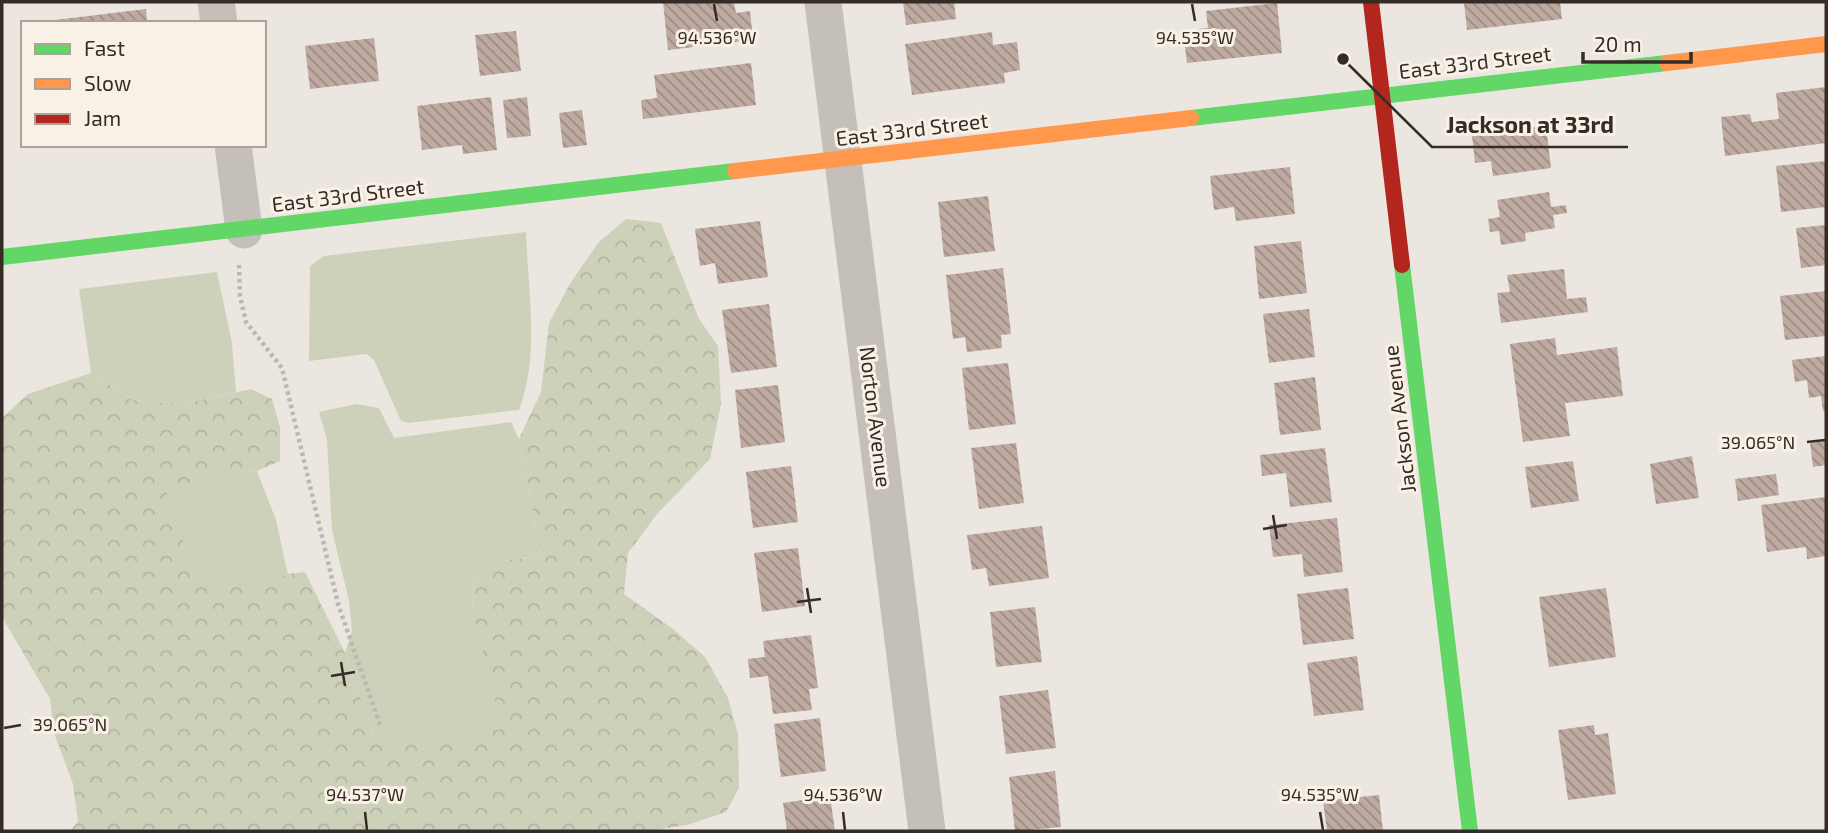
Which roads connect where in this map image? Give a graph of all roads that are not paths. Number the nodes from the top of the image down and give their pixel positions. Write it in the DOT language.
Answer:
graph roads {
  1 [pos="216,2"];
  2 [pos="823,2"];
  3 [pos="1371,2"];
  4 [pos="219,21"];
  5 [pos="1826,44"];
  6 [pos="1382,95"];
  7 [pos="233,147"];
  8 [pos="842,159"];
  9 [pos="244,230"];
  10 [pos="2,257"];
  11 [pos="927,831"];
  12 [pos="1470,831"];
  1 -- 4 [label="street"];
  2 -- 8 [label="street, Norton Avenue"];
  3 -- 6 [label="street, Jackson Avenue"];
  5 -- 6 [label="street, East 33rd Street"];
  6 -- 8 [label="street, East 33rd Street"];
  6 -- 12 [label="street, Jackson Avenue"];
  7 -- 9 [label="street"];
  8 -- 9 [label="street, East 33rd Street"];
  8 -- 11 [label="street, Norton Avenue"];
  9 -- 10 [label="street, East 33rd Street"];
}
